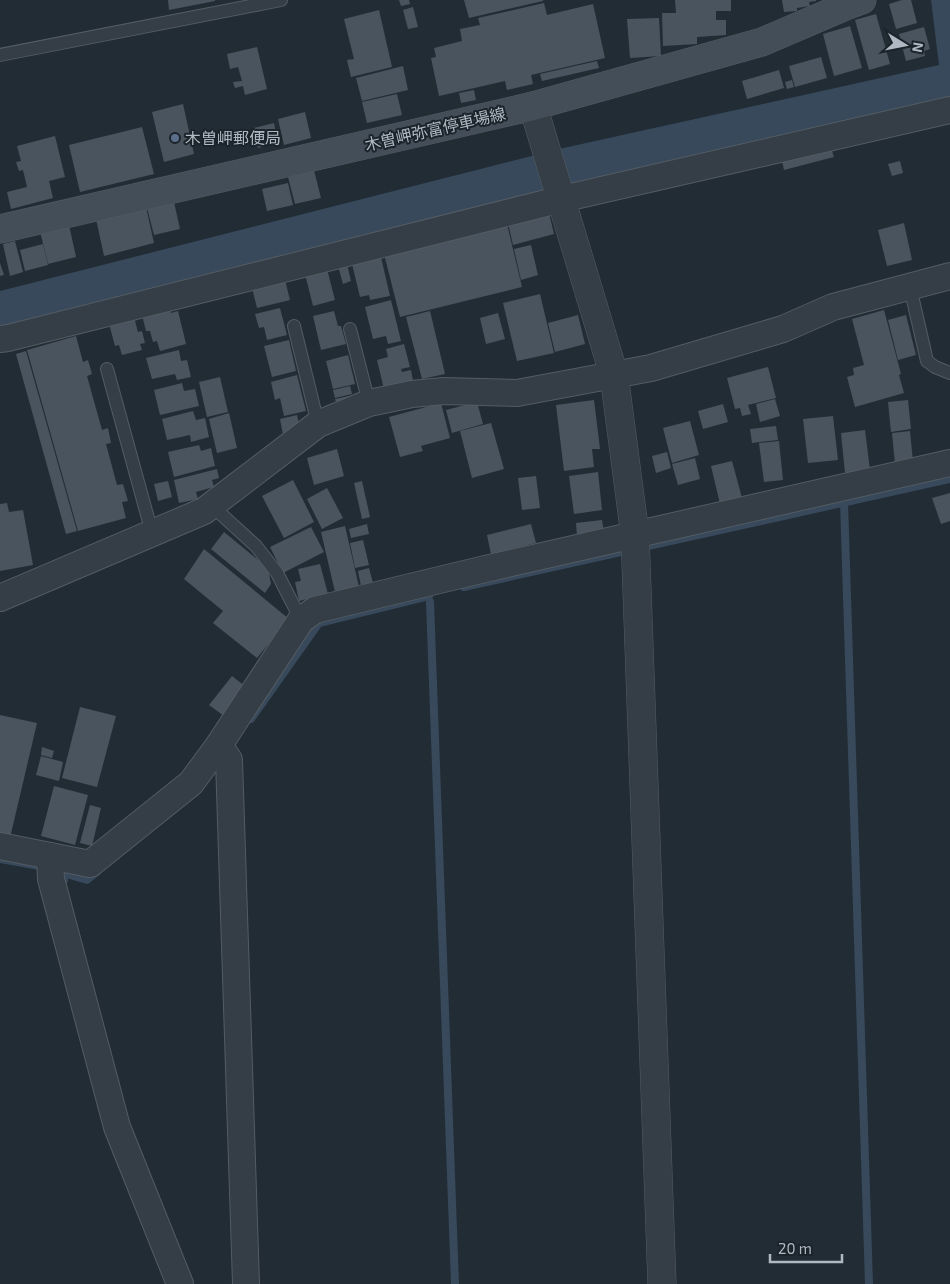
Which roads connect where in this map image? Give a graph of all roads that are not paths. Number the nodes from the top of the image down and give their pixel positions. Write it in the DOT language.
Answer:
graph roads {
  1 [pos="281,0"];
  2 [pos="862,0"];
  3 [pos="0,55"];
  4 [pos="533,106"];
  5 [pos="950,110"];
  6 [pos="560,195"];
  7 [pos="0,229"];
  8 [pos="950,276"];
  9 [pos="910,287"];
  10 [pos="294,326"];
  11 [pos="350,328"];
  12 [pos="0,339"];
  13 [pos="107,369"];
  14 [pos="950,373"];
  15 [pos="614,375"];
  16 [pos="369,404"];
  17 [pos="318,424"];
  18 [pos="950,463"];
  19 [pos="211,505"];
  20 [pos="152,533"];
  21 [pos="635,544"];
  22 [pos="0,598"];
  23 [pos="301,620"];
  24 [pos="219,745"];
  25 [pos="0,846"];
  26 [pos="50,856"];
  27 [pos="180,1284"];
  28 [pos="246,1284"];
  29 [pos="662,1284"];
  1 -- 3 [label="lane"];
  2 -- 4 [label="main road, 木曽岬弥富停車場線"];
  4 -- 6 [label="street"];
  4 -- 7 [label="main road, 木曽岬弥富停車場線"];
  5 -- 6 [label="street"];
  6 -- 12 [label="street"];
  6 -- 15 [label="street"];
  8 -- 9 [label="street"];
  9 -- 14 [label="lane"];
  9 -- 15 [label="street"];
  10 -- 17 [label="lane"];
  11 -- 16 [label="lane"];
  13 -- 20 [label="lane"];
  15 -- 16 [label="street"];
  15 -- 21 [label="street"];
  16 -- 17 [label="street"];
  17 -- 19 [label="street"];
  18 -- 21 [label="street"];
  19 -- 20 [label="street"];
  19 -- 23 [label="lane"];
  20 -- 22 [label="street"];
  21 -- 23 [label="street"];
  21 -- 29 [label="street"];
  23 -- 24 [label="street"];
  24 -- 26 [label="street"];
  24 -- 28 [label="street"];
  25 -- 26 [label="street"];
  26 -- 27 [label="street"];
}
